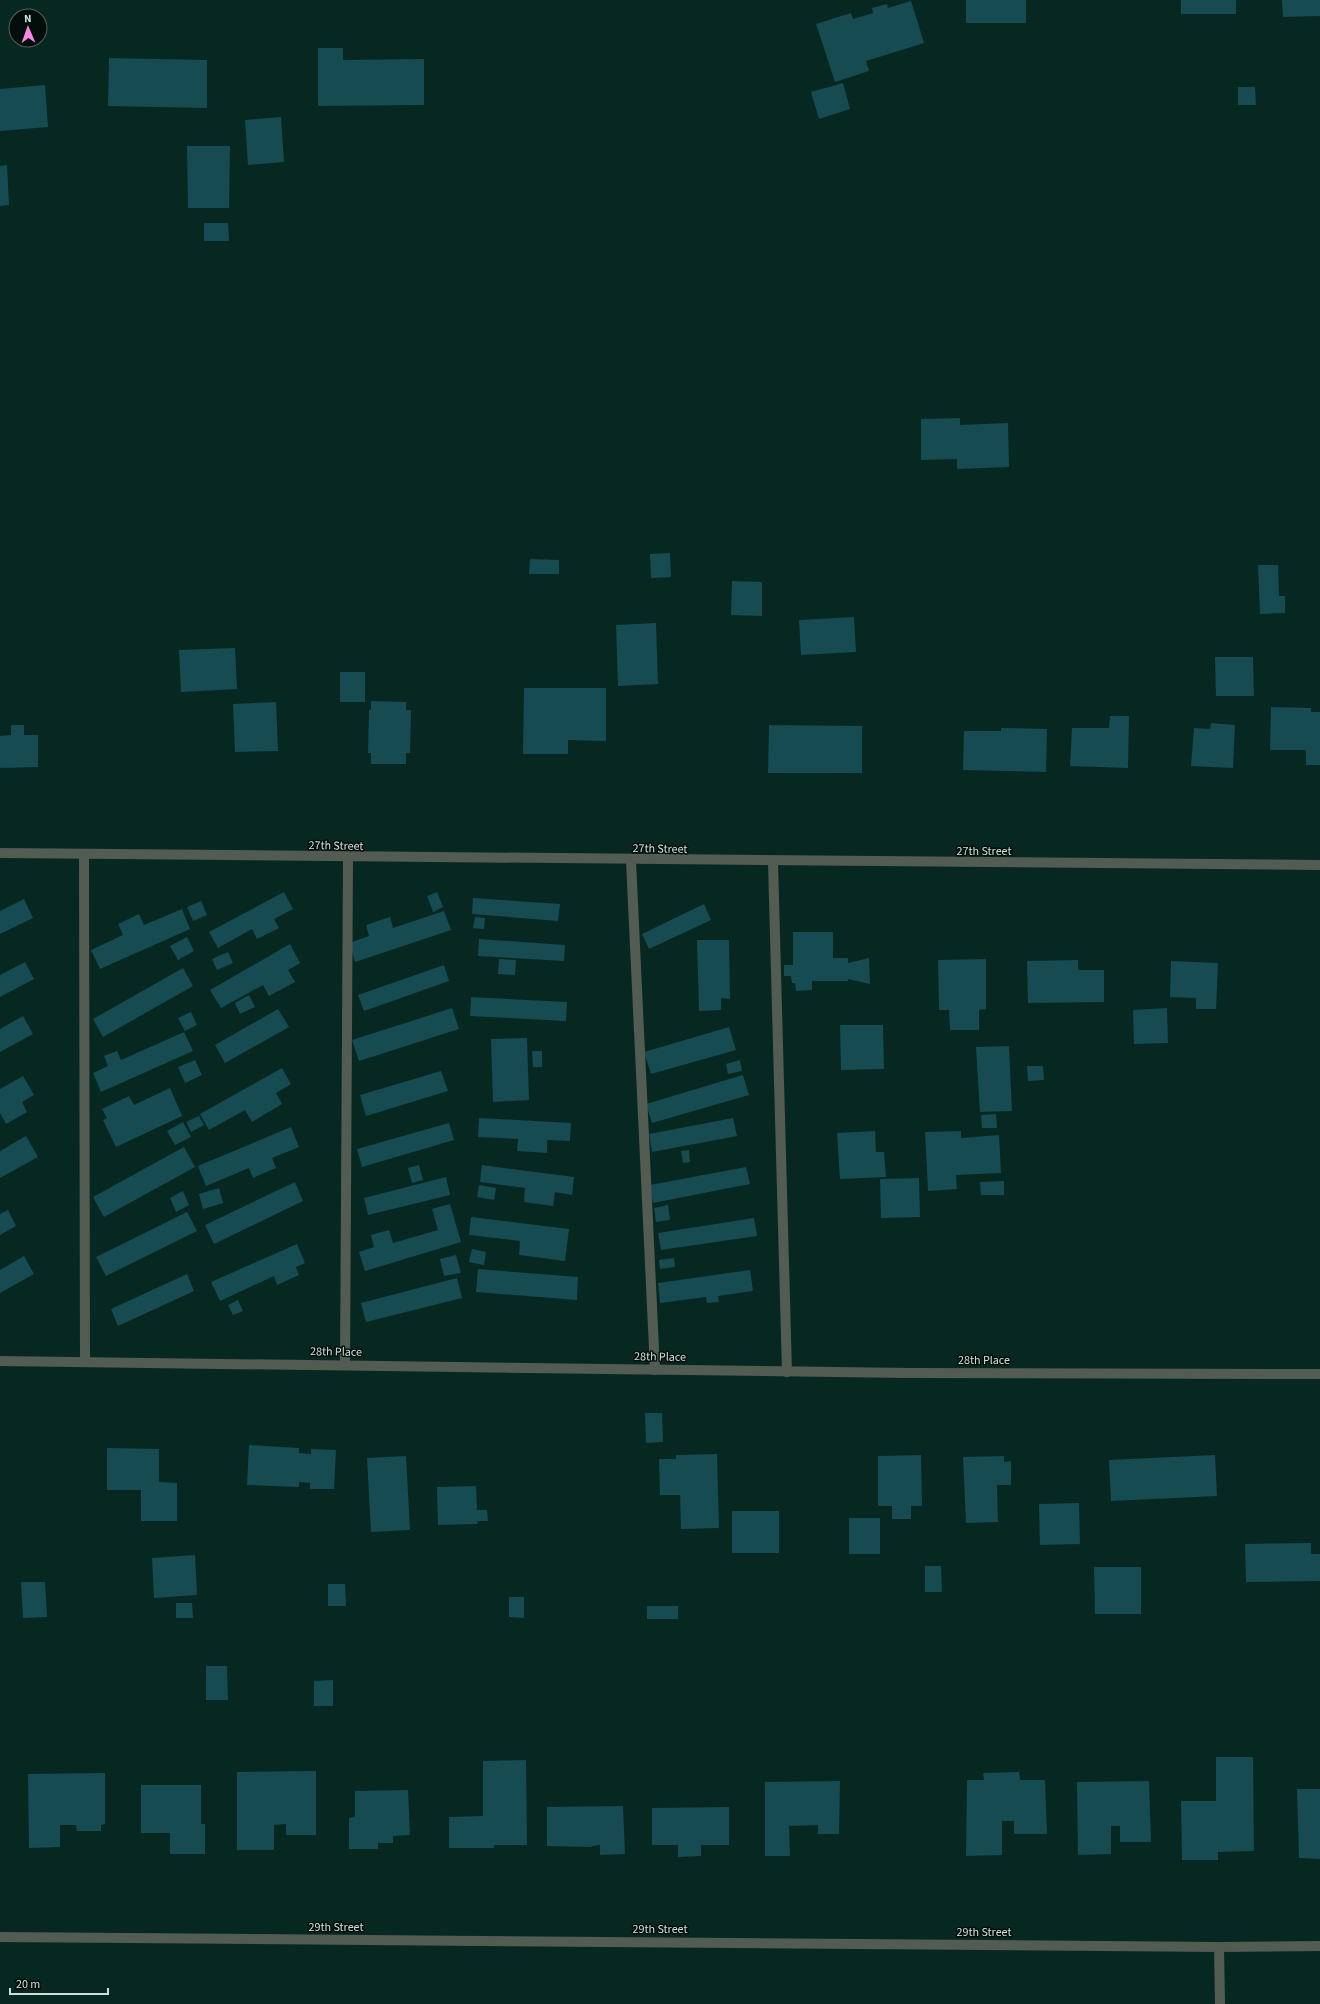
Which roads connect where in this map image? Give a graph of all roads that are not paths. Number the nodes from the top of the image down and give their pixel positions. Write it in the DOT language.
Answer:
graph roads {
  1 [pos="0,853"];
  2 [pos="84,854"];
  3 [pos="348,859"];
  4 [pos="631,861"];
  5 [pos="773,863"];
  6 [pos="1320,865"];
  7 [pos="0,1361"];
  8 [pos="85,1362"];
  9 [pos="345,1365"];
  10 [pos="655,1370"];
  11 [pos="787,1372"];
  12 [pos="1320,1374"];
  13 [pos="0,1937"];
  14 [pos="1320,1946"];
  15 [pos="1218,1947"];
  16 [pos="1220,2004"];
  1 -- 2 [label="street, 27th Street"];
  2 -- 3 [label="street, 27th Street"];
  2 -- 8 [label="street"];
  3 -- 4 [label="street, 27th Street"];
  3 -- 9 [label="street"];
  4 -- 5 [label="street, 27th Street"];
  4 -- 10 [label="street"];
  5 -- 6 [label="street, 27th Street"];
  5 -- 11 [label="street"];
  7 -- 8 [label="street, 28th Place"];
  8 -- 9 [label="street, 28th Place"];
  9 -- 10 [label="street, 28th Place"];
  10 -- 11 [label="street, 28th Place"];
  11 -- 12 [label="street, 28th Place"];
  13 -- 15 [label="street, 29th Street"];
  14 -- 15 [label="street, 29th Street"];
  15 -- 16 [label="street"];
}
